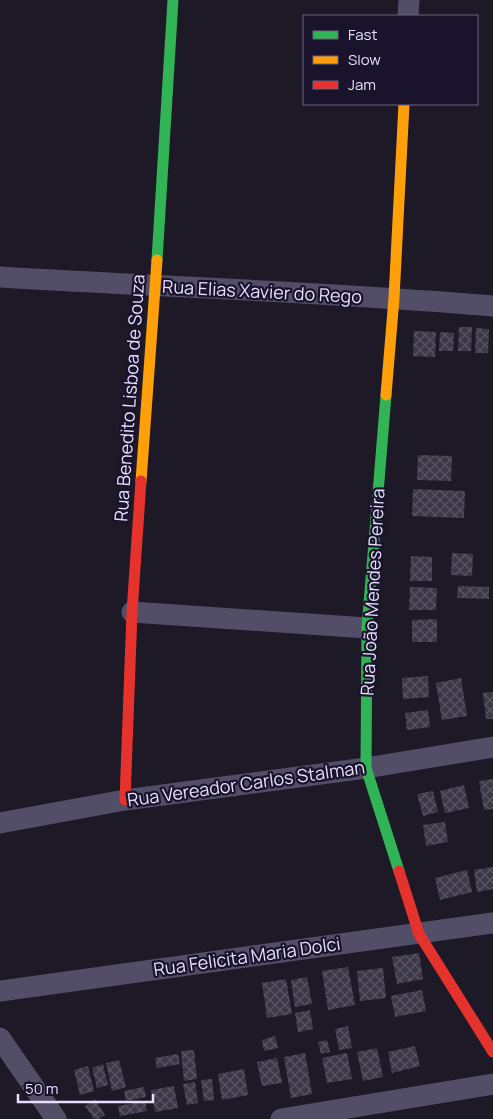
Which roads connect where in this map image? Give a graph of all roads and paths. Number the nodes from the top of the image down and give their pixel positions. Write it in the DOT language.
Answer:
graph roads {
  1 [pos="174,0"];
  2 [pos="409,0"];
  3 [pos="408,15"];
  4 [pos="404,105"];
  5 [pos="0,277"];
  6 [pos="155,287"];
  7 [pos="394,298"];
  8 [pos="493,306"];
  9 [pos="132,612"];
  10 [pos="367,628"];
  11 [pos="493,747"];
  12 [pos="366,768"];
  13 [pos="125,800"];
  14 [pos="0,823"];
  15 [pos="493,923"];
  16 [pos="418,934"];
  17 [pos="0,990"];
  18 [pos="0,1038"];
  19 [pos="493,1052"];
  20 [pos="493,1084"];
  21 [pos="56,1119"];
  22 [pos="281,1119"];
  1 -- 6 [label="street, Rua Benedito Lisboa de Souza"];
  2 -- 3 [label="street"];
  4 -- 7 [label="street, Rua João Mendes Pereira"];
  5 -- 6 [label="street, Rua Elias Xavier do Rego"];
  6 -- 7 [label="street, Rua Elias Xavier do Rego"];
  6 -- 9 [label="street, Rua Benedito Lisboa de Souza"];
  7 -- 8 [label="street, Rua Elias Xavier do Rego"];
  7 -- 10 [label="street, Rua João Mendes Pereira"];
  9 -- 10 [label="street"];
  9 -- 13 [label="street, Rua Benedito Lisboa de Souza"];
  10 -- 12 [label="street, Rua João Mendes Pereira"];
  11 -- 12 [label="street, Rua Vereador Carlos Stalman"];
  12 -- 13 [label="street, Rua Vereador Carlos Stalman"];
  12 -- 16 [label="street, Rua João Mendes Pereira"];
  13 -- 14 [label="street, Rua Vereador Carlos Stalman"];
  15 -- 16 [label="street, Rua Felicita Maria Dolci"];
  16 -- 17 [label="street, Rua Felicita Maria Dolci"];
  16 -- 19 [label="street, Rua João Mendes Pereira"];
  18 -- 21 [label="street"];
  20 -- 22 [label="street"];
}
